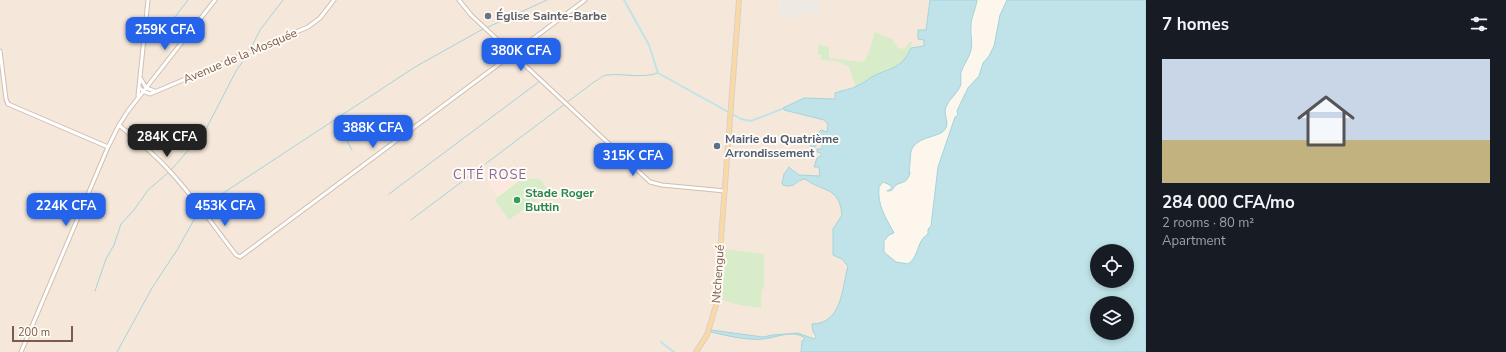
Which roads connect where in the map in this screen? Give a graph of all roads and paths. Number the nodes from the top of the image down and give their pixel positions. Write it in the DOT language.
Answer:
graph roads {
  1 [pos="148,0"];
  2 [pos="215,0"];
  3 [pos="334,0"];
  4 [pos="459,0"];
  5 [pos="585,0"];
  6 [pos="739,0"];
  7 [pos="0,51"];
  8 [pos="513,54"];
  9 [pos="140,75"];
  10 [pos="142,81"];
  11 [pos="150,83"];
  12 [pos="140,87"];
  13 [pos="145,90"];
  14 [pos="156,91"];
  15 [pos="150,94"];
  16 [pos="137,99"];
  17 [pos="119,125"];
  18 [pos="401,130"];
  19 [pos="409,131"];
  20 [pos="108,147"];
  21 [pos="725,191"];
  22 [pos="21,352"];
  23 [pos="696,352"];
  1 -- 9 [label="street"];
  2 -- 11 [label="street"];
  3 -- 14 [label="street, Avenue de la Mosquée"];
  4 -- 8 [label="street"];
  5 -- 8 [label="street"];
  6 -- 21 [label="main road, Ntchengué"];
  7 -- 20 [label="street"];
  8 -- 19 [label="street"];
  8 -- 21 [label="street"];
  9 -- 10 [label="street"];
  9 -- 12 [label="street"];
  10 -- 11 [label="street"];
  10 -- 13 [label="street"];
  11 -- 13 [label="street"];
  11 -- 14 [label="street"];
  12 -- 13 [label="street"];
  12 -- 16 [label="street"];
  13 -- 14 [label="street"];
  13 -- 15 [label="street"];
  13 -- 16 [label="street"];
  14 -- 15 [label="street, Avenue de la Mosquée"];
  15 -- 16 [label="street, Avenue de la Mosquée"];
  16 -- 17 [label="street"];
  17 -- 19 [label="street"];
  17 -- 20 [label="street"];
  18 -- 19 [label="street"];
  20 -- 22 [label="street"];
  21 -- 23 [label="main road, Ntchengué"];
}
